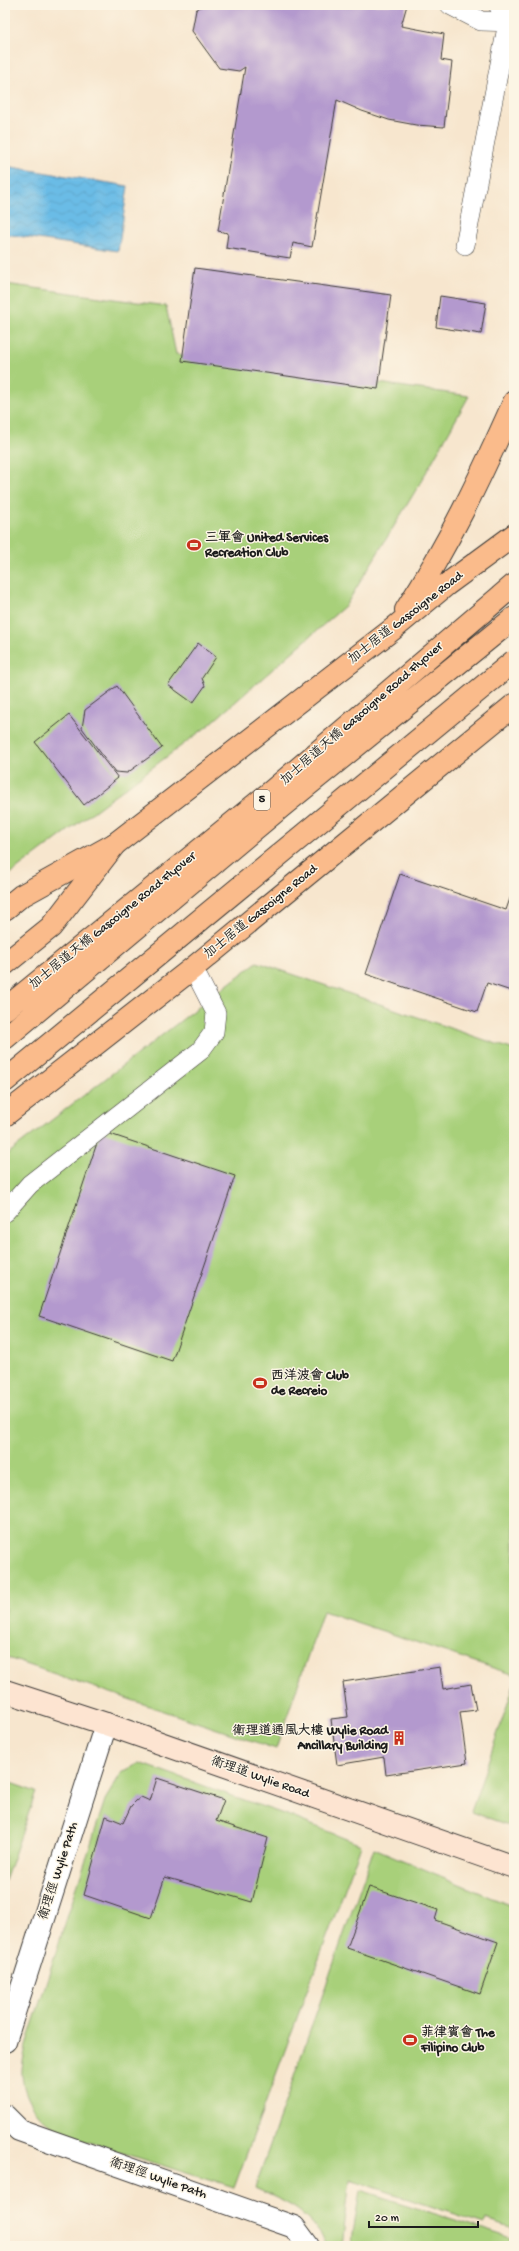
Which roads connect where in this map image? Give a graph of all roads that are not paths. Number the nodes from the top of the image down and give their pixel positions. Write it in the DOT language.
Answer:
graph roads {
  1 [pos="450,5"];
  2 [pos="498,5"];
  3 [pos="512,19"];
  4 [pos="465,246"];
  5 [pos="514,402"];
  6 [pos="514,535"];
  7 [pos="514,585"];
  8 [pos="514,618"];
  9 [pos="393,628"];
  10 [pos="514,661"];
  11 [pos="514,705"];
  12 [pos="115,844"];
  13 [pos="5,909"];
  14 [pos="5,964"];
  15 [pos="193,968"];
  16 [pos="5,1009"];
  17 [pos="5,1038"];
  18 [pos="5,1081"];
  19 [pos="5,1115"];
  20 [pos="5,1212"];
  21 [pos="5,1691"];
  22 [pos="106,1724"];
  23 [pos="514,1867"];
  24 [pos="5,2041"];
  25 [pos="5,2116"];
  26 [pos="308,2246"];
  1 -- 3 [label="lane"];
  2 -- 3 [label="lane"];
  3 -- 4 [label="lane"];
  5 -- 9 [label="main road"];
  6 -- 9 [label="main road, 加士居道 Gascoigne Road"];
  7 -- 16 [label="main road, 加士居道天橋 Gascoigne Road Flyover / 5"];
  8 -- 17 [label="main road, 加士居道天橋 Gascoigne Road Flyover / 5"];
  9 -- 12 [label="main road, 加士居道 Gascoigne Road"];
  10 -- 18 [label="main road, bridge"];
  11 -- 15 [label="main road, 加士居道 Gascoigne Road"];
  12 -- 13 [label="main road, 加士居道 Gascoigne Road"];
  12 -- 14 [label="main road"];
  15 -- 19 [label="main road, 加士居道 Gascoigne Road"];
  15 -- 20 [label="lane"];
  21 -- 22 [label="street, 衛理道 Wylie Road"];
  22 -- 23 [label="street, 衛理道 Wylie Road"];
  22 -- 24 [label="street, 衛理徑 Wylie Path"];
  25 -- 26 [label="street, 衛理徑 Wylie Path"];
}
